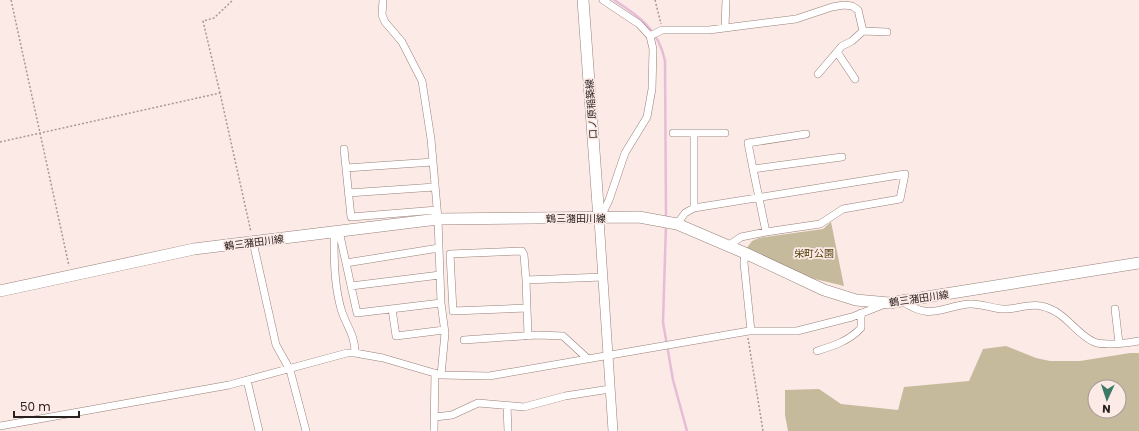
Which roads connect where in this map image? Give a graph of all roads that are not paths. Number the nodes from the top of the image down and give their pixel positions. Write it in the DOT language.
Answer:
graph roads {
  1 [pos="382,0"];
  2 [pos="583,0"];
  3 [pos="603,0"];
  4 [pos="726,0"];
  5 [pos="725,27"];
  6 [pos="863,31"];
  7 [pos="887,32"];
  8 [pos="650,36"];
  9 [pos="837,52"];
  10 [pos="818,74"];
  11 [pos="856,79"];
  12 [pos="673,133"];
  13 [pos="694,133"];
  14 [pos="725,133"];
  15 [pos="806,134"];
  16 [pos="344,149"];
  17 [pos="842,157"];
  18 [pos="433,162"];
  19 [pos="346,168"];
  20 [pos="753,169"];
  21 [pos="435,187"];
  22 [pos="348,193"];
  23 [pos="758,197"];
  24 [pos="694,208"];
  25 [pos="437,215"];
  26 [pos="600,219"];
  27 [pos="677,224"];
  28 [pos="337,232"];
  29 [pos="766,232"];
  30 [pos="254,242"];
  31 [pos="728,246"];
  32 [pos="439,248"];
  33 [pos="745,253"];
  34 [pos="346,263"];
  35 [pos="1139,263"];
  36 [pos="440,275"];
  37 [pos="603,277"];
  38 [pos="526,280"];
  39 [pos="352,286"];
  40 [pos="0,291"];
  41 [pos="902,301"];
  42 [pos="441,303"];
  43 [pos="889,303"];
  44 [pos="527,308"];
  45 [pos="392,309"];
  46 [pos="1115,309"];
  47 [pos="861,314"];
  48 [pos="444,330"];
  49 [pos="749,331"];
  50 [pos="528,336"];
  51 [pos="464,340"];
  52 [pos="1139,341"];
  53 [pos="1118,343"];
  54 [pos="817,351"];
  55 [pos="355,353"];
  56 [pos="607,355"];
  57 [pos="587,358"];
  58 [pos="290,370"];
  59 [pos="438,374"];
  60 [pos="247,380"];
  61 [pos="610,389"];
  62 [pos="507,406"];
  63 [pos="435,417"];
  64 [pos="0,426"];
  65 [pos="259,431"];
  66 [pos="306,431"];
  67 [pos="434,431"];
  68 [pos="508,431"];
  69 [pos="612,431"];
  1 -- 18 [label="street"];
  2 -- 26 [label="main road, 口ノ原稲築線"];
  3 -- 8 [label="street"];
  4 -- 5 [label="street"];
  5 -- 6 [label="street"];
  5 -- 8 [label="street"];
  6 -- 7 [label="street"];
  6 -- 9 [label="street"];
  8 -- 26 [label="street"];
  9 -- 10 [label="street"];
  9 -- 11 [label="street"];
  12 -- 13 [label="street"];
  13 -- 14 [label="street"];
  13 -- 24 [label="street"];
  15 -- 20 [label="street"];
  16 -- 19 [label="street"];
  17 -- 20 [label="street"];
  18 -- 19 [label="street"];
  18 -- 21 [label="street"];
  19 -- 22 [label="street"];
  20 -- 23 [label="street"];
  21 -- 22 [label="street"];
  21 -- 25 [label="street"];
  22 -- 25 [label="street"];
  23 -- 24 [label="street"];
  23 -- 29 [label="street"];
  23 -- 29 [label="street"];
  24 -- 27 [label="street"];
  25 -- 26 [label="main road, 鶴三潴田川線"];
  25 -- 28 [label="main road, 鶴三潴田川線"];
  25 -- 32 [label="street"];
  26 -- 27 [label="main road, 鶴三潴田川線"];
  26 -- 37 [label="street"];
  27 -- 31 [label="main road, 鶴三潴田川線"];
  28 -- 30 [label="main road, 鶴三潴田川線"];
  28 -- 34 [label="street"];
  28 -- 55 [label="street"];
  29 -- 31 [label="street"];
  30 -- 40 [label="main road, 鶴三潴田川線"];
  30 -- 58 [label="street"];
  31 -- 33 [label="main road, 鶴三潴田川線"];
  32 -- 34 [label="street"];
  32 -- 36 [label="street"];
  33 -- 43 [label="main road, 鶴三潴田川線"];
  33 -- 49 [label="street"];
  34 -- 39 [label="street"];
  35 -- 41 [label="main road, 鶴三潴田川線"];
  36 -- 39 [label="street"];
  36 -- 42 [label="street"];
  37 -- 38 [label="street"];
  37 -- 56 [label="street"];
  38 -- 44 [label="street"];
  38 -- 44 [label="street"];
  39 -- 45 [label="street"];
  41 -- 43 [label="main road, 鶴三潴田川線"];
  41 -- 53 [label="street"];
  42 -- 45 [label="street"];
  42 -- 48 [label="street"];
  43 -- 47 [label="street"];
  44 -- 50 [label="street"];
  45 -- 48 [label="street"];
  46 -- 53 [label="street"];
  47 -- 49 [label="street"];
  47 -- 54 [label="street"];
  48 -- 59 [label="street"];
  49 -- 56 [label="street"];
  50 -- 51 [label="street"];
  50 -- 57 [label="street"];
  52 -- 53 [label="street"];
  55 -- 58 [label="street"];
  55 -- 59 [label="street"];
  56 -- 57 [label="street"];
  56 -- 61 [label="street"];
  57 -- 59 [label="street"];
  58 -- 60 [label="street"];
  58 -- 66 [label="street"];
  59 -- 63 [label="street"];
  60 -- 64 [label="street"];
  60 -- 65 [label="street"];
  61 -- 62 [label="street"];
  61 -- 69 [label="street"];
  62 -- 63 [label="street"];
  62 -- 68 [label="street"];
  63 -- 67 [label="street"];
}
